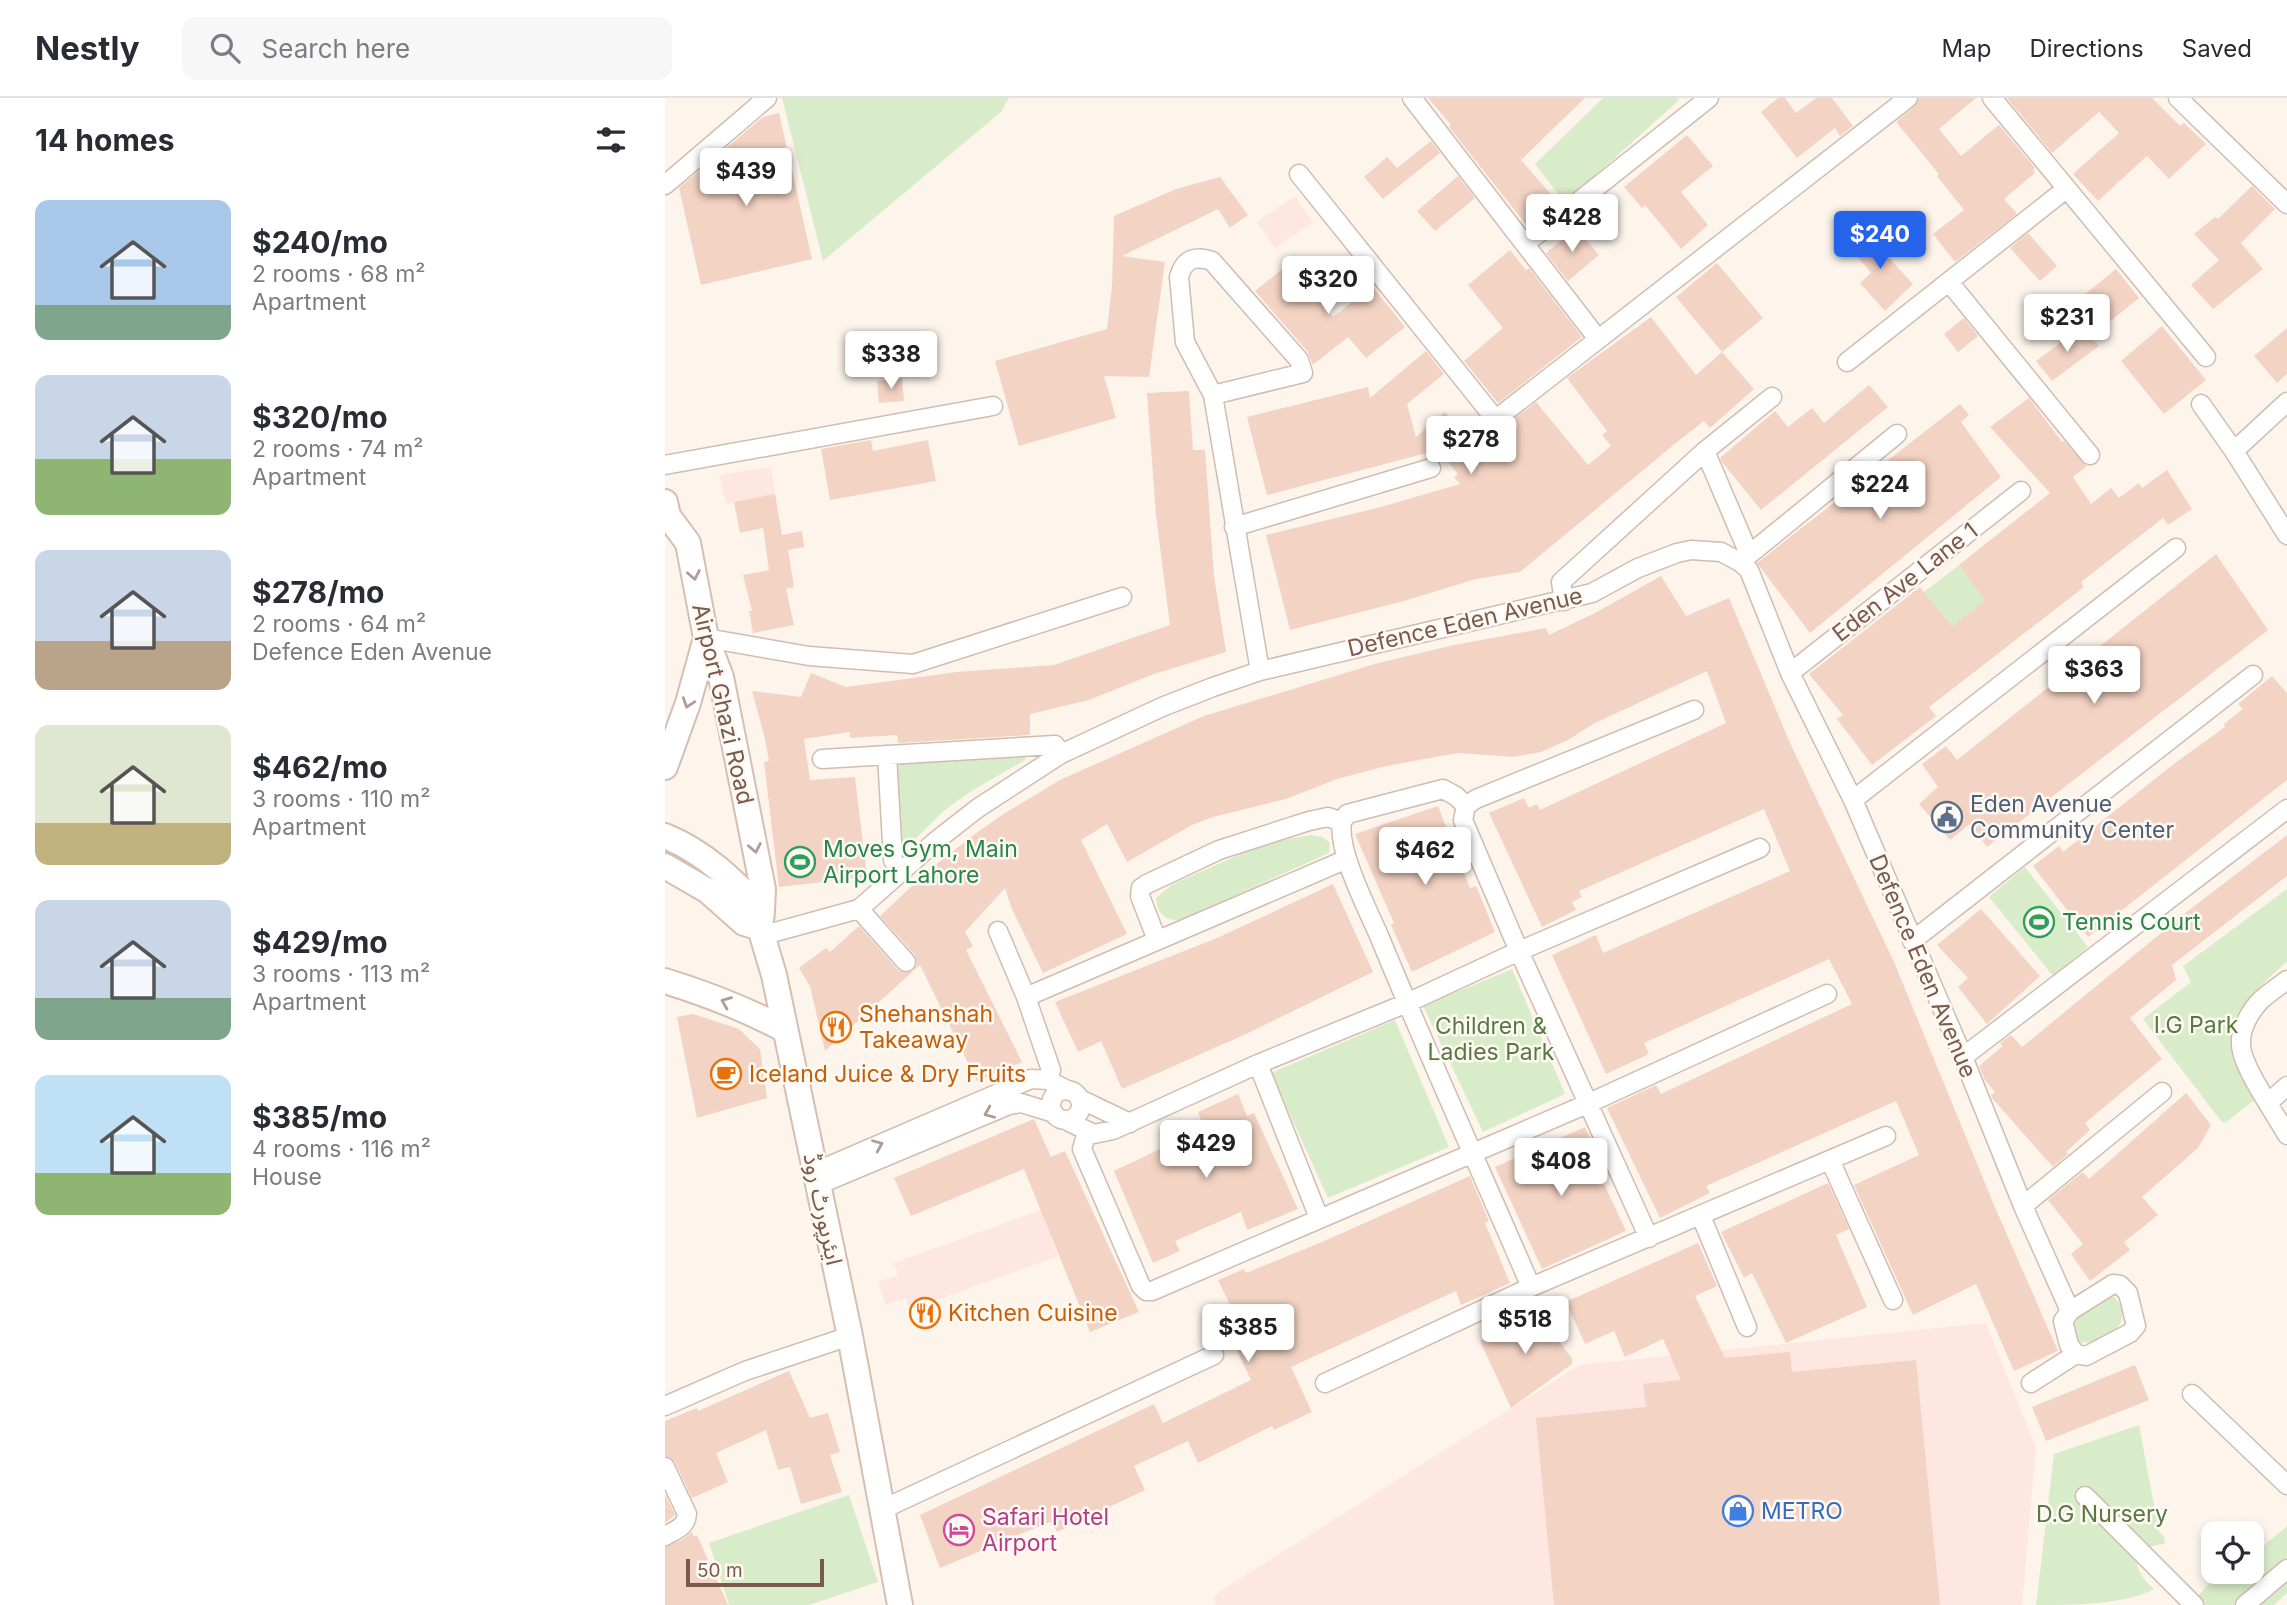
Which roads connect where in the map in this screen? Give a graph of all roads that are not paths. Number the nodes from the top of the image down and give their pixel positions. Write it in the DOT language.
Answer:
graph roads {
  1 [pos="768,98"];
  2 [pos="1412,98"];
  3 [pos="1908,98"];
  4 [pos="1992,98"];
  5 [pos="2178,98"];
  6 [pos="1699,101"];
  7 [pos="1299,174"];
  8 [pos="665,185"];
  9 [pos="2066,189"];
  10 [pos="2287,204"];
  11 [pos="1525,244"];
  12 [pos="1949,282"];
  13 [pos="1598,339"];
  14 [pos="2206,357"];
  15 [pos="1847,362"];
  16 [pos="1213,395"];
  17 [pos="1772,397"];
  18 [pos="2287,402"];
  19 [pos="2201,404"];
  20 [pos="993,406"];
  21 [pos="1496,421"];
  22 [pos="1897,434"];
  23 [pos="1464,444"];
  24 [pos="2234,450"];
  25 [pos="1705,451"];
  26 [pos="2090,455"];
  27 [pos="665,465"];
  28 [pos="1431,468"];
  29 [pos="2021,491"];
  30 [pos="666,516"];
  31 [pos="1234,527"];
  32 [pos="2287,535"];
  33 [pos="2176,548"];
  34 [pos="1745,558"];
  35 [pos="1122,597"];
  36 [pos="1564,601"];
  37 [pos="706,638"];
  38 [pos="1260,671"];
  39 [pos="1790,673"];
  40 [pos="2253,675"];
  41 [pos="1693,710"];
  42 [pos="1061,754"];
  43 [pos="887,755"];
  44 [pos="822,759"];
  45 [pos="665,767"];
  46 [pos="1853,800"];
  47 [pos="1466,806"];
  48 [pos="2287,809"];
  49 [pos="1342,822"];
  50 [pos="665,836"];
  51 [pos="1760,848"];
  52 [pos="1347,859"];
  53 [pos="665,866"];
  54 [pos="901,872"];
  55 [pos="859,909"];
  56 [pos="762,925"];
  57 [pos="998,931"];
  58 [pos="1157,940"];
  59 [pos="1912,941"];
  60 [pos="1518,951"];
  61 [pos="906,962"];
  62 [pos="2287,980"];
  63 [pos="665,981"];
  64 [pos="1827,994"];
  65 [pos="1025,997"];
  66 [pos="1407,1003"];
  67 [pos="785,1030"];
  68 [pos="1963,1057"];
  69 [pos="1258,1065"];
  70 [pos="1048,1080"];
  71 [pos="2287,1086"];
  72 [pos="2162,1092"];
  73 [pos="1075,1095"];
  74 [pos="2269,1102"];
  75 [pos="1587,1104"];
  76 [pos="1060,1116"];
  77 [pos="1129,1123"];
  78 [pos="1087,1132"];
  79 [pos="2287,1135"];
  80 [pos="1886,1136"];
  81 [pos="1473,1153"];
  82 [pos="1830,1160"];
  83 [pos="816,1178"];
  84 [pos="2023,1206"];
  85 [pos="1700,1216"];
  86 [pos="1319,1218"];
  87 [pos="1649,1238"];
  88 [pos="1531,1287"];
  89 [pos="1893,1300"];
  90 [pos="2070,1311"];
  91 [pos="1747,1327"];
  92 [pos="850,1336"];
  93 [pos="2076,1354"];
  94 [pos="1214,1355"];
  95 [pos="2031,1382"];
  96 [pos="1325,1383"];
  97 [pos="2192,1394"];
  98 [pos="665,1406"];
  99 [pos="665,1467"];
  100 [pos="2287,1485"];
  101 [pos="2085,1496"];
  102 [pos="881,1510"];
  103 [pos="665,1536"];
  104 [pos="2287,1569"];
  105 [pos="900,1605"];
  106 [pos="2194,1605"];
  107 [pos="2245,1605"];
  1 -- 8 [label="street"];
  2 -- 11 [label="street"];
  3 -- 13 [label="street"];
  4 -- 9 [label="street"];
  5 -- 10 [label="street"];
  6 -- 11 [label="street"];
  7 -- 21 [label="street"];
  9 -- 12 [label="street"];
  9 -- 14 [label="street"];
  11 -- 13 [label="street"];
  12 -- 15 [label="street"];
  12 -- 26 [label="street"];
  13 -- 21 [label="street"];
  16 -- 16 [label="street"];
  16 -- 31 [label="street"];
  17 -- 25 [label="street"];
  18 -- 24 [label="street"];
  19 -- 24 [label="street"];
  20 -- 27 [label="street"];
  21 -- 23 [label="street"];
  22 -- 34 [label="street"];
  24 -- 32 [label="street"];
  25 -- 34 [label="street"];
  25 -- 36 [label="street"];
  28 -- 31 [label="street"];
  29 -- 39 [label="street, Eden Ave Lane 1"];
  30 -- 37 [label="main road, Airport Ghazi Road, one-way"];
  31 -- 38 [label="street"];
  33 -- 46 [label="street"];
  34 -- 36 [label="street, Defence Eden Avenue"];
  34 -- 39 [label="street, Defence Eden Avenue"];
  35 -- 37 [label="street"];
  36 -- 38 [label="street, Defence Eden Avenue"];
  37 -- 45 [label="main road, one-way"];
  37 -- 56 [label="main road, Airport Ghazi Road, one-way"];
  38 -- 42 [label="street, Defence Eden Avenue"];
  39 -- 46 [label="street, Defence Eden Avenue"];
  40 -- 59 [label="street"];
  41 -- 47 [label="street"];
  42 -- 43 [label="street"];
  42 -- 54 [label="street, Defence Eden Avenue"];
  43 -- 44 [label="street"];
  43 -- 54 [label="street"];
  46 -- 59 [label="street, Defence Eden Avenue"];
  47 -- 49 [label="street"];
  47 -- 60 [label="street"];
  48 -- 68 [label="street"];
  49 -- 52 [label="street"];
  49 -- 58 [label="street"];
  50 -- 56 [label="main road"];
  51 -- 60 [label="street"];
  52 -- 58 [label="street"];
  52 -- 66 [label="street"];
  53 -- 56 [label="main road"];
  54 -- 55 [label="street, Defence Eden Avenue"];
  55 -- 56 [label="street, Defence Eden Avenue"];
  55 -- 61 [label="street"];
  56 -- 67 [label="main road, ایئرپورٹ روڈ"];
  57 -- 65 [label="street"];
  58 -- 65 [label="street"];
  59 -- 68 [label="street, Defence Eden Avenue"];
  60 -- 66 [label="street"];
  60 -- 75 [label="street"];
  62 -- 74 [label="street"];
  67 -- 63 [label="main road, one-way"];
  64 -- 75 [label="street"];
  65 -- 70 [label="street"];
  66 -- 69 [label="street"];
  66 -- 81 [label="street"];
  67 -- 83 [label="main road, ایئرپورٹ روڈ"];
  68 -- 84 [label="street, Defence Eden Avenue"];
  69 -- 77 [label="street"];
  69 -- 86 [label="street"];
  70 -- 73 [label="street"];
  83 -- 70 [label="street, one-way"];
  71 -- 74 [label="street"];
  72 -- 84 [label="street"];
  73 -- 76 [label="street"];
  73 -- 76 [label="street"];
  73 -- 77 [label="street"];
  74 -- 79 [label="street"];
  75 -- 81 [label="street"];
  75 -- 87 [label="street"];
  76 -- 78 [label="street"];
  76 -- 83 [label="street, one-way"];
  77 -- 78 [label="street"];
  78 -- 86 [label="street"];
  80 -- 82 [label="street"];
  81 -- 86 [label="street"];
  81 -- 88 [label="street"];
  82 -- 85 [label="street"];
  82 -- 89 [label="street"];
  83 -- 92 [label="main road, ایئرپورٹ روڈ"];
  84 -- 90 [label="street, Defence Eden Avenue"];
  85 -- 87 [label="street"];
  85 -- 91 [label="street"];
  87 -- 88 [label="street"];
  88 -- 96 [label="street"];
  90 -- 93 [label="street, Defence Eden Avenue"];
  90 -- 93 [label="street"];
  92 -- 98 [label="street"];
  92 -- 102 [label="main road, ایئرپورٹ روڈ"];
  93 -- 95 [label="street"];
  94 -- 102 [label="street"];
  97 -- 100 [label="street"];
  99 -- 103 [label="street"];
  101 -- 106 [label="street"];
  102 -- 105 [label="main road, ایئرپورٹ روڈ"];
  104 -- 107 [label="street"];
}
